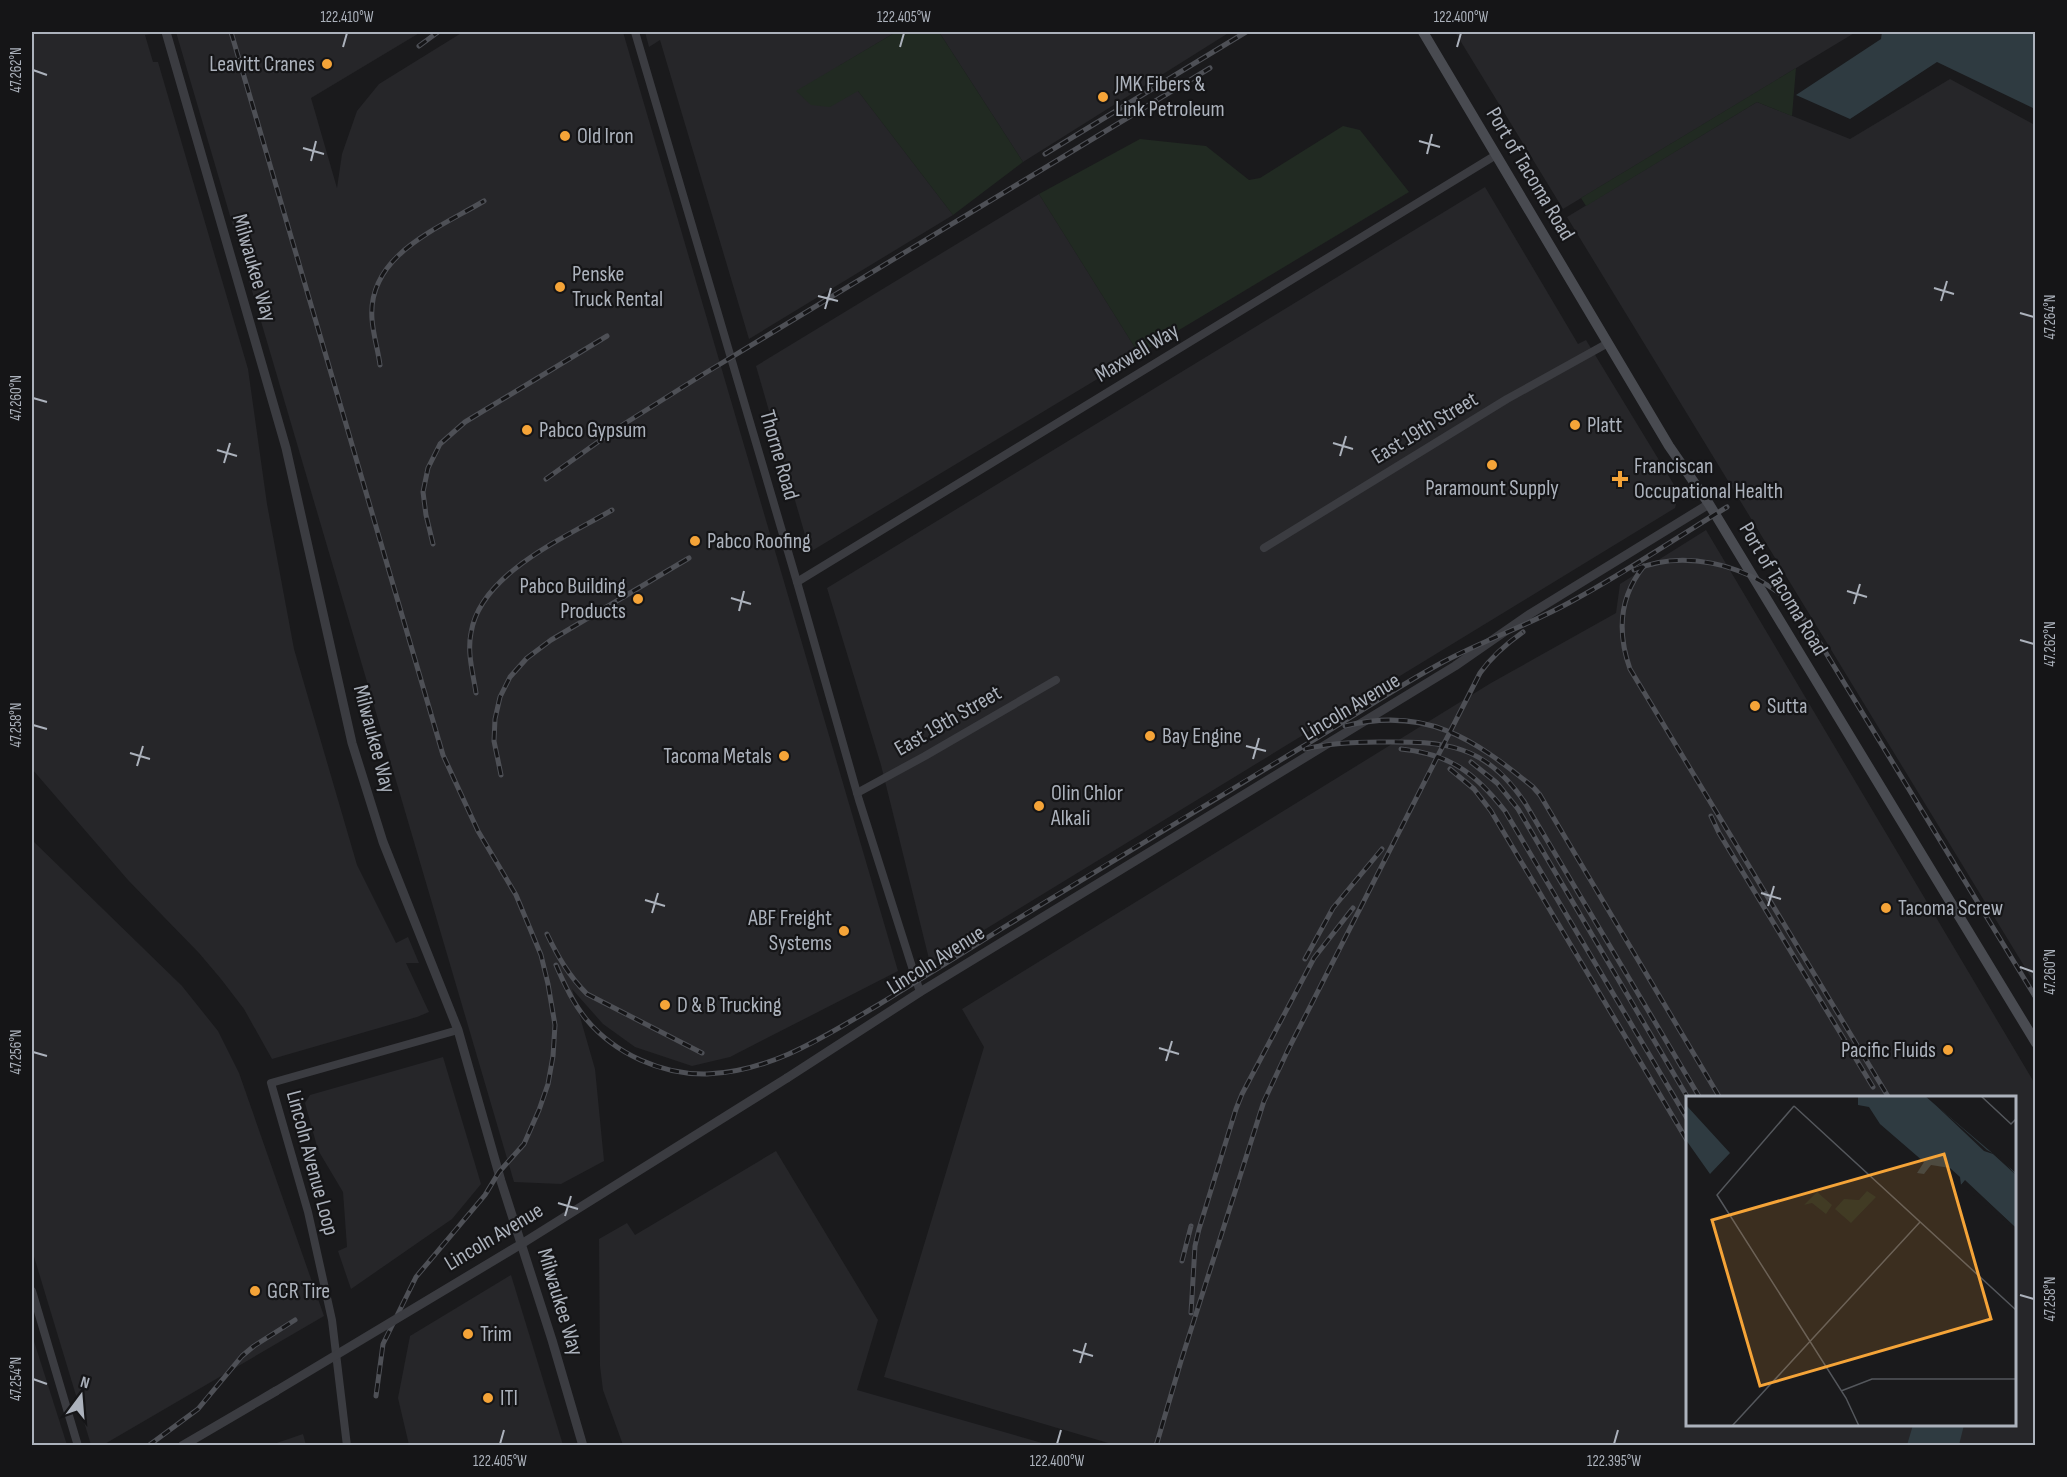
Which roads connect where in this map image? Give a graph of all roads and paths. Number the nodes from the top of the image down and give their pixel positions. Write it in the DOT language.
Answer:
graph roads {
  1 [pos="166,32"];
  2 [pos="634,32"];
  3 [pos="1423,32"];
  4 [pos="1496,155"];
  5 [pos="1608,343"];
  6 [pos="1709,504"];
  7 [pos="1264,548"];
  8 [pos="797,582"];
  9 [pos="1056,680"];
  10 [pos="857,793"];
  11 [pos="920,992"];
  12 [pos="458,1030"];
  13 [pos="2036,1043"];
  14 [pos="32,1291"];
  15 [pos="78,1446"];
  16 [pos="182,1446"];
  17 [pos="347,1446"];
  18 [pos="583,1446"];
  1 -- 12 [label="street, Milwaukee Way"];
  2 -- 8 [label="street, Thorne Road"];
  3 -- 4 [label="main road, Port of Tacoma Road"];
  4 -- 5 [label="main road, Port of Tacoma Road"];
  4 -- 8 [label="street, Maxwell Way"];
  5 -- 6 [label="main road, Port of Tacoma Road"];
  5 -- 7 [label="street, East 19th Street"];
  6 -- 11 [label="street, Lincoln Avenue"];
  6 -- 13 [label="main road, Port of Tacoma Road"];
  8 -- 10 [label="street, Thorne Road"];
  9 -- 10 [label="street, East 19th Street"];
  10 -- 11 [label="street, Thorne Road"];
  11 -- 16 [label="street, Lincoln Avenue, bridge"];
  12 -- 17 [label="street, Lincoln Avenue Loop"];
  12 -- 18 [label="street, Milwaukee Way"];
  14 -- 15 [label="street"];
}
